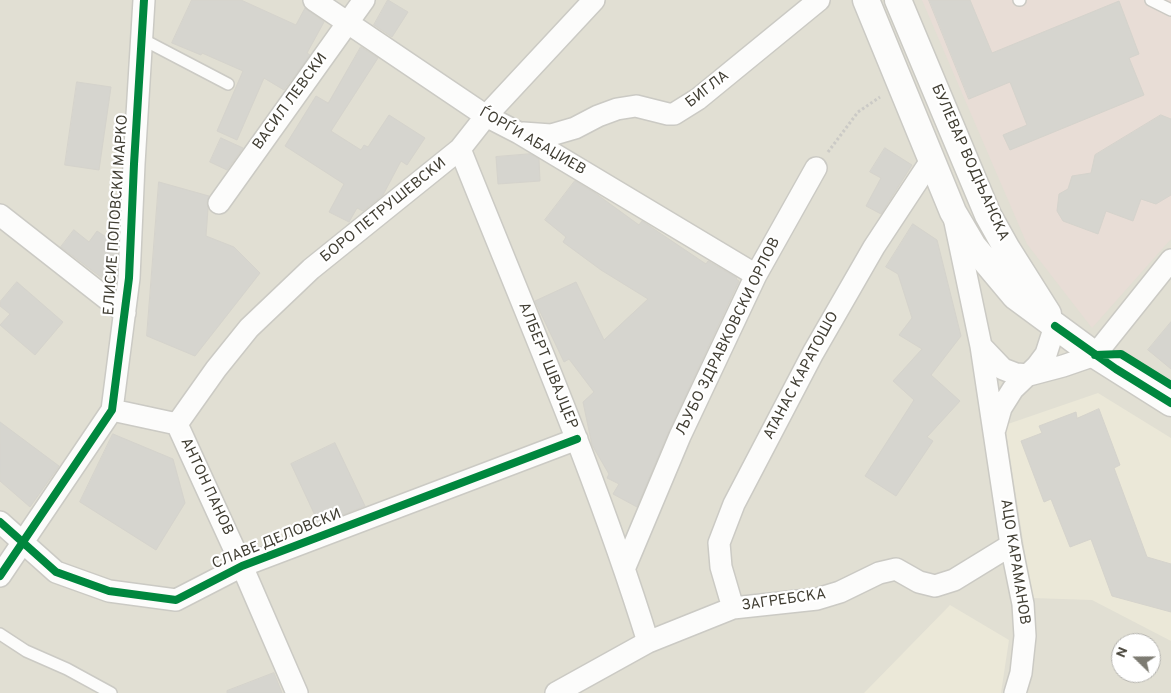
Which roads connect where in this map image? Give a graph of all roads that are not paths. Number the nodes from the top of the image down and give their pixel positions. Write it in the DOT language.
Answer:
graph roads {
  1 [pos="144,0"];
  2 [pos="314,0"];
  3 [pos="364,0"];
  4 [pos="594,0"];
  5 [pos="819,0"];
  6 [pos="866,0"];
  7 [pos="898,0"];
  8 [pos="1151,0"];
  9 [pos="1171,10"];
  10 [pos="348,23"];
  11 [pos="142,38"];
  12 [pos="228,84"];
  13 [pos="486,116"];
  14 [pos="519,133"];
  15 [pos="460,149"];
  16 [pos="932,159"];
  17 [pos="816,168"];
  18 [pos="219,204"];
  19 [pos="953,212"];
  20 [pos="0,215"];
  21 [pos="1171,260"];
  22 [pos="756,276"];
  23 [pos="125,313"];
  24 [pos="1055,326"];
  25 [pos="981,346"];
  26 [pos="1096,355"];
  27 [pos="1029,375"];
  28 [pos="1171,404"];
  29 [pos="112,410"];
  30 [pos="177,424"];
  31 [pos="994,432"];
  32 [pos="576,439"];
  33 [pos="0,522"];
  34 [pos="23,543"];
  35 [pos="1012,546"];
  36 [pos="242,566"];
  37 [pos="625,567"];
  38 [pos="0,576"];
  39 [pos="733,608"];
  40 [pos="0,634"];
  41 [pos="648,642"];
  42 [pos="111,693"];
  43 [pos="297,693"];
  44 [pos="556,693"];
  45 [pos="1015,693"];
  1 -- 11 [label="street, ЕЛИСИЕ ПОПОВСКИ МАРКО"];
  2 -- 10 [label="street, ЃОРЃИ АБАЏИЕВ"];
  3 -- 10 [label="street, ВАСИЛ ЛЕВСКИ"];
  4 -- 13 [label="street, БОРО ПЕТРУШЕВСКИ"];
  5 -- 14 [label="street, БИГЛА"];
  6 -- 16 [label="street, БУЛЕВАР ВОДЊАНСКА"];
  7 -- 24 [label="street, БУЛЕВАР ВОДЊАНСКА"];
  8 -- 9 [label="lane"];
  10 -- 13 [label="street, ЃОРЃИ АБАЏИЕВ"];
  10 -- 18 [label="street, ВАСИЛ ЛЕВСКИ"];
  11 -- 12 [label="lane"];
  11 -- 23 [label="street, ЕЛИСИЕ ПОПОВСКИ МАРКО"];
  13 -- 14 [label="street, ЃОРЃИ АБАЏИЕВ"];
  13 -- 15 [label="street, БОРО ПЕТРУШЕВСКИ"];
  14 -- 22 [label="street, ЃОРЃИ АБАЏИЕВ"];
  15 -- 30 [label="street, БОРО ПЕТРУШЕВСКИ"];
  15 -- 32 [label="street, АЛБЕРТ ШВАЈЦЕР"];
  16 -- 19 [label="street, БУЛЕВАР ВОДЊАНСКА"];
  16 -- 39 [label="street, АТАНАС КАРАТОШО"];
  17 -- 22 [label="street, ЉУБО ЗДРАВКОВСКИ ОРЛОВ"];
  19 -- 24 [label="street, БУЛЕВАР ВОДЊАНСКА"];
  19 -- 25 [label="street, АЦО КАРАМАНОВ"];
  20 -- 23 [label="street"];
  21 -- 26 [label="street"];
  22 -- 37 [label="street, ЉУБО ЗДРАВКОВСКИ ОРЛОВ"];
  23 -- 29 [label="street, ЕЛИСИЕ ПОПОВСКИ МАРКО"];
  24 -- 26 [label="street"];
  24 -- 27 [label="street, АЦО КАРАМАНОВ"];
  25 -- 27 [label="street"];
  25 -- 31 [label="street, АЦО КАРАМАНОВ"];
  26 -- 27 [label="street"];
  26 -- 28 [label="street"];
  27 -- 31 [label="street, АЦО КАРАМАНОВ"];
  29 -- 30 [label="street, АНТОН ПАНОВ"];
  29 -- 34 [label="street, ЕЛИСИЕ ПОПОВСКИ МАРКО"];
  30 -- 36 [label="street, АНТОН ПАНОВ"];
  31 -- 35 [label="street, АЦО КАРАМАНОВ"];
  32 -- 36 [label="street, СЛАВЕ ДЕЛОВСКИ"];
  32 -- 37 [label="street, АЛБЕРТ ШВАЈЦЕР"];
  33 -- 34 [label="street, СЛАВЕ ДЕЛОВСКИ"];
  34 -- 36 [label="street, СЛАВЕ ДЕЛОВСКИ"];
  34 -- 38 [label="street, ЕЛИСИЕ ПОПОВСКИ МАРКО"];
  35 -- 39 [label="street, ЗАГРЕБСКА"];
  35 -- 45 [label="street, АЦО КАРАМАНОВ"];
  36 -- 43 [label="street, АНТОН ПАНОВ"];
  37 -- 41 [label="street, АЛБЕРТ ШВАЈЦЕР"];
  39 -- 41 [label="street, ЗАГРЕБСКА"];
  40 -- 42 [label="lane"];
  41 -- 44 [label="street, ЗАГРЕБСКА"];
}
